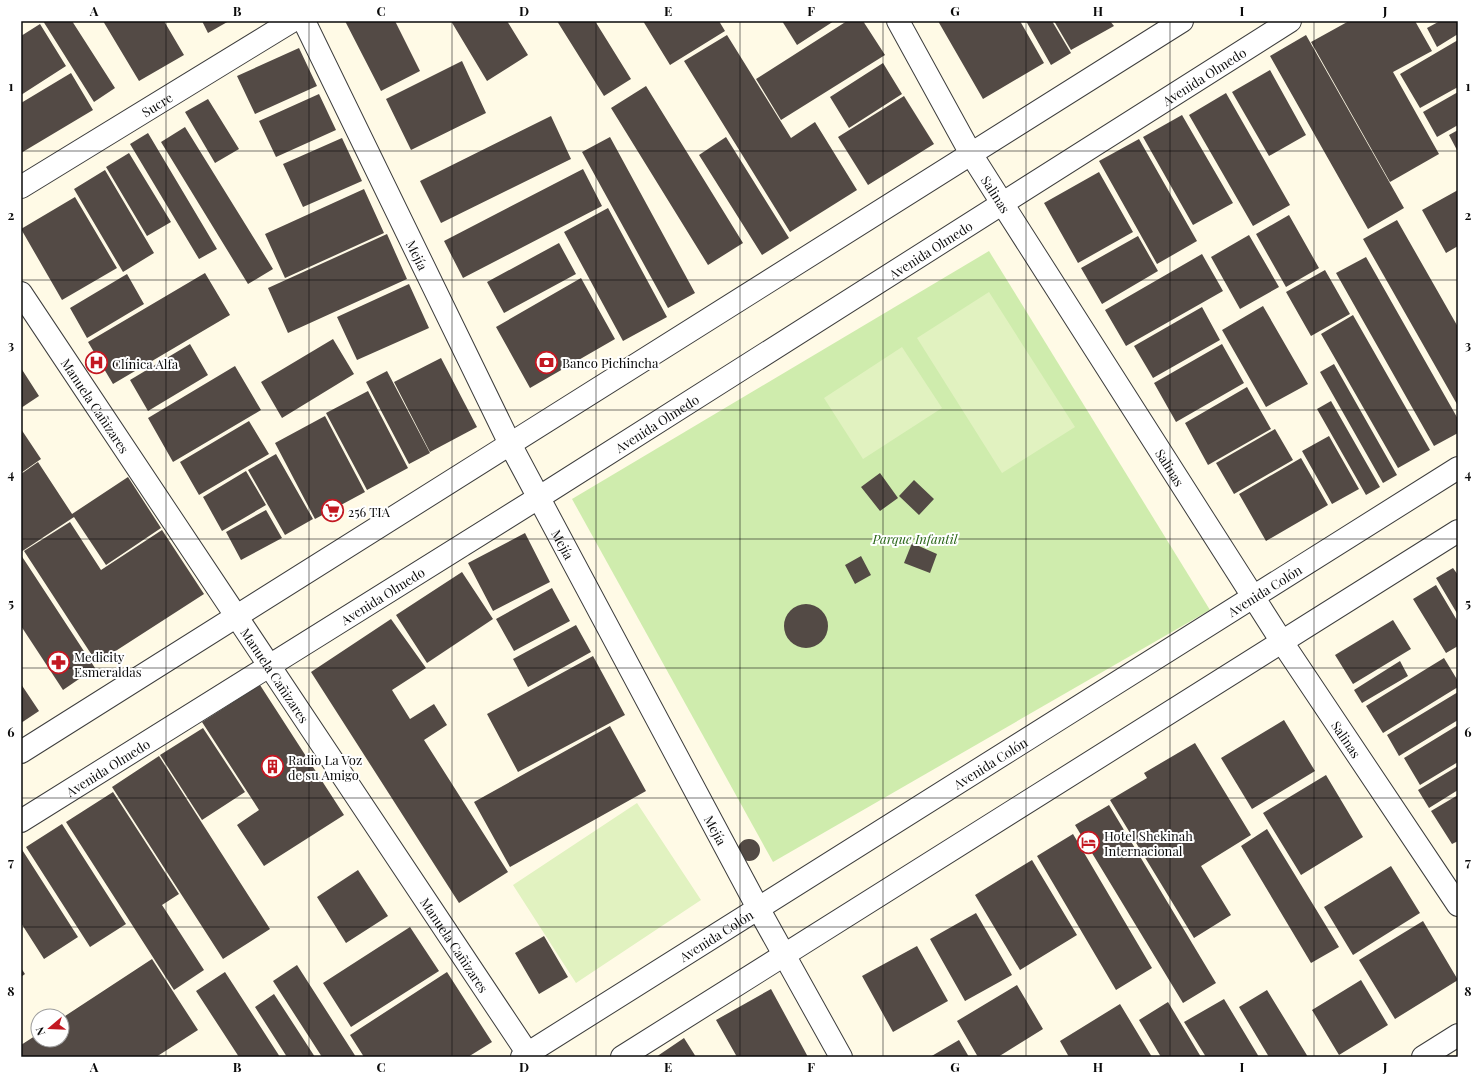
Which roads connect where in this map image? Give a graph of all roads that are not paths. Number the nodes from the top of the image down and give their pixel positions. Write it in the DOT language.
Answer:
graph roads {
  1 [pos="292,21"];
  2 [pos="304,21"];
  3 [pos="898,21"];
  4 [pos="1182,21"];
  5 [pos="1290,21"];
  6 [pos="971,154"];
  7 [pos="21,187"];
  8 [pos="1002,203"];
  9 [pos="21,293"];
  10 [pos="510,444"];
  11 [pos="1458,468"];
  12 [pos="538,498"];
  13 [pos="1458,531"];
  14 [pos="1253,597"];
  15 [pos="237,616"];
  16 [pos="1282,642"];
  17 [pos="269,665"];
  18 [pos="21,752"];
  19 [pos="21,821"];
  20 [pos="1458,905"];
  21 [pos="758,908"];
  22 [pos="783,955"];
  23 [pos="1458,1035"];
  24 [pos="527,1056"];
  25 [pos="622,1057"];
  26 [pos="841,1057"];
  27 [pos="1423,1057"];
  1 -- 7 [label="street, Sucre"];
  2 -- 10 [label="street, Mejía"];
  3 -- 6 [label="street, Salinas"];
  4 -- 6 [label="street"];
  5 -- 8 [label="street, Avenida Olmedo"];
  6 -- 8 [label="street, Salinas"];
  6 -- 10 [label="street"];
  8 -- 12 [label="street, Avenida Olmedo"];
  8 -- 14 [label="street, Salinas"];
  9 -- 15 [label="street, Manuela Cañizares"];
  10 -- 12 [label="street, Mejía"];
  10 -- 15 [label="street"];
  11 -- 14 [label="street, Avenida Colón"];
  12 -- 17 [label="street, Avenida Olmedo"];
  12 -- 21 [label="street, Mejía"];
  13 -- 16 [label="street"];
  14 -- 16 [label="street, Salinas"];
  14 -- 21 [label="street, Avenida Colón"];
  15 -- 17 [label="street, Manuela Cañizares"];
  15 -- 18 [label="street"];
  16 -- 20 [label="street, Salinas"];
  16 -- 22 [label="street"];
  17 -- 19 [label="street, Avenida Olmedo"];
  17 -- 24 [label="street, Manuela Cañizares"];
  21 -- 22 [label="street, Mejía"];
  21 -- 24 [label="street, Avenida Colón"];
  22 -- 25 [label="street"];
  22 -- 26 [label="street, Mejía"];
  23 -- 27 [label="street"];
}
